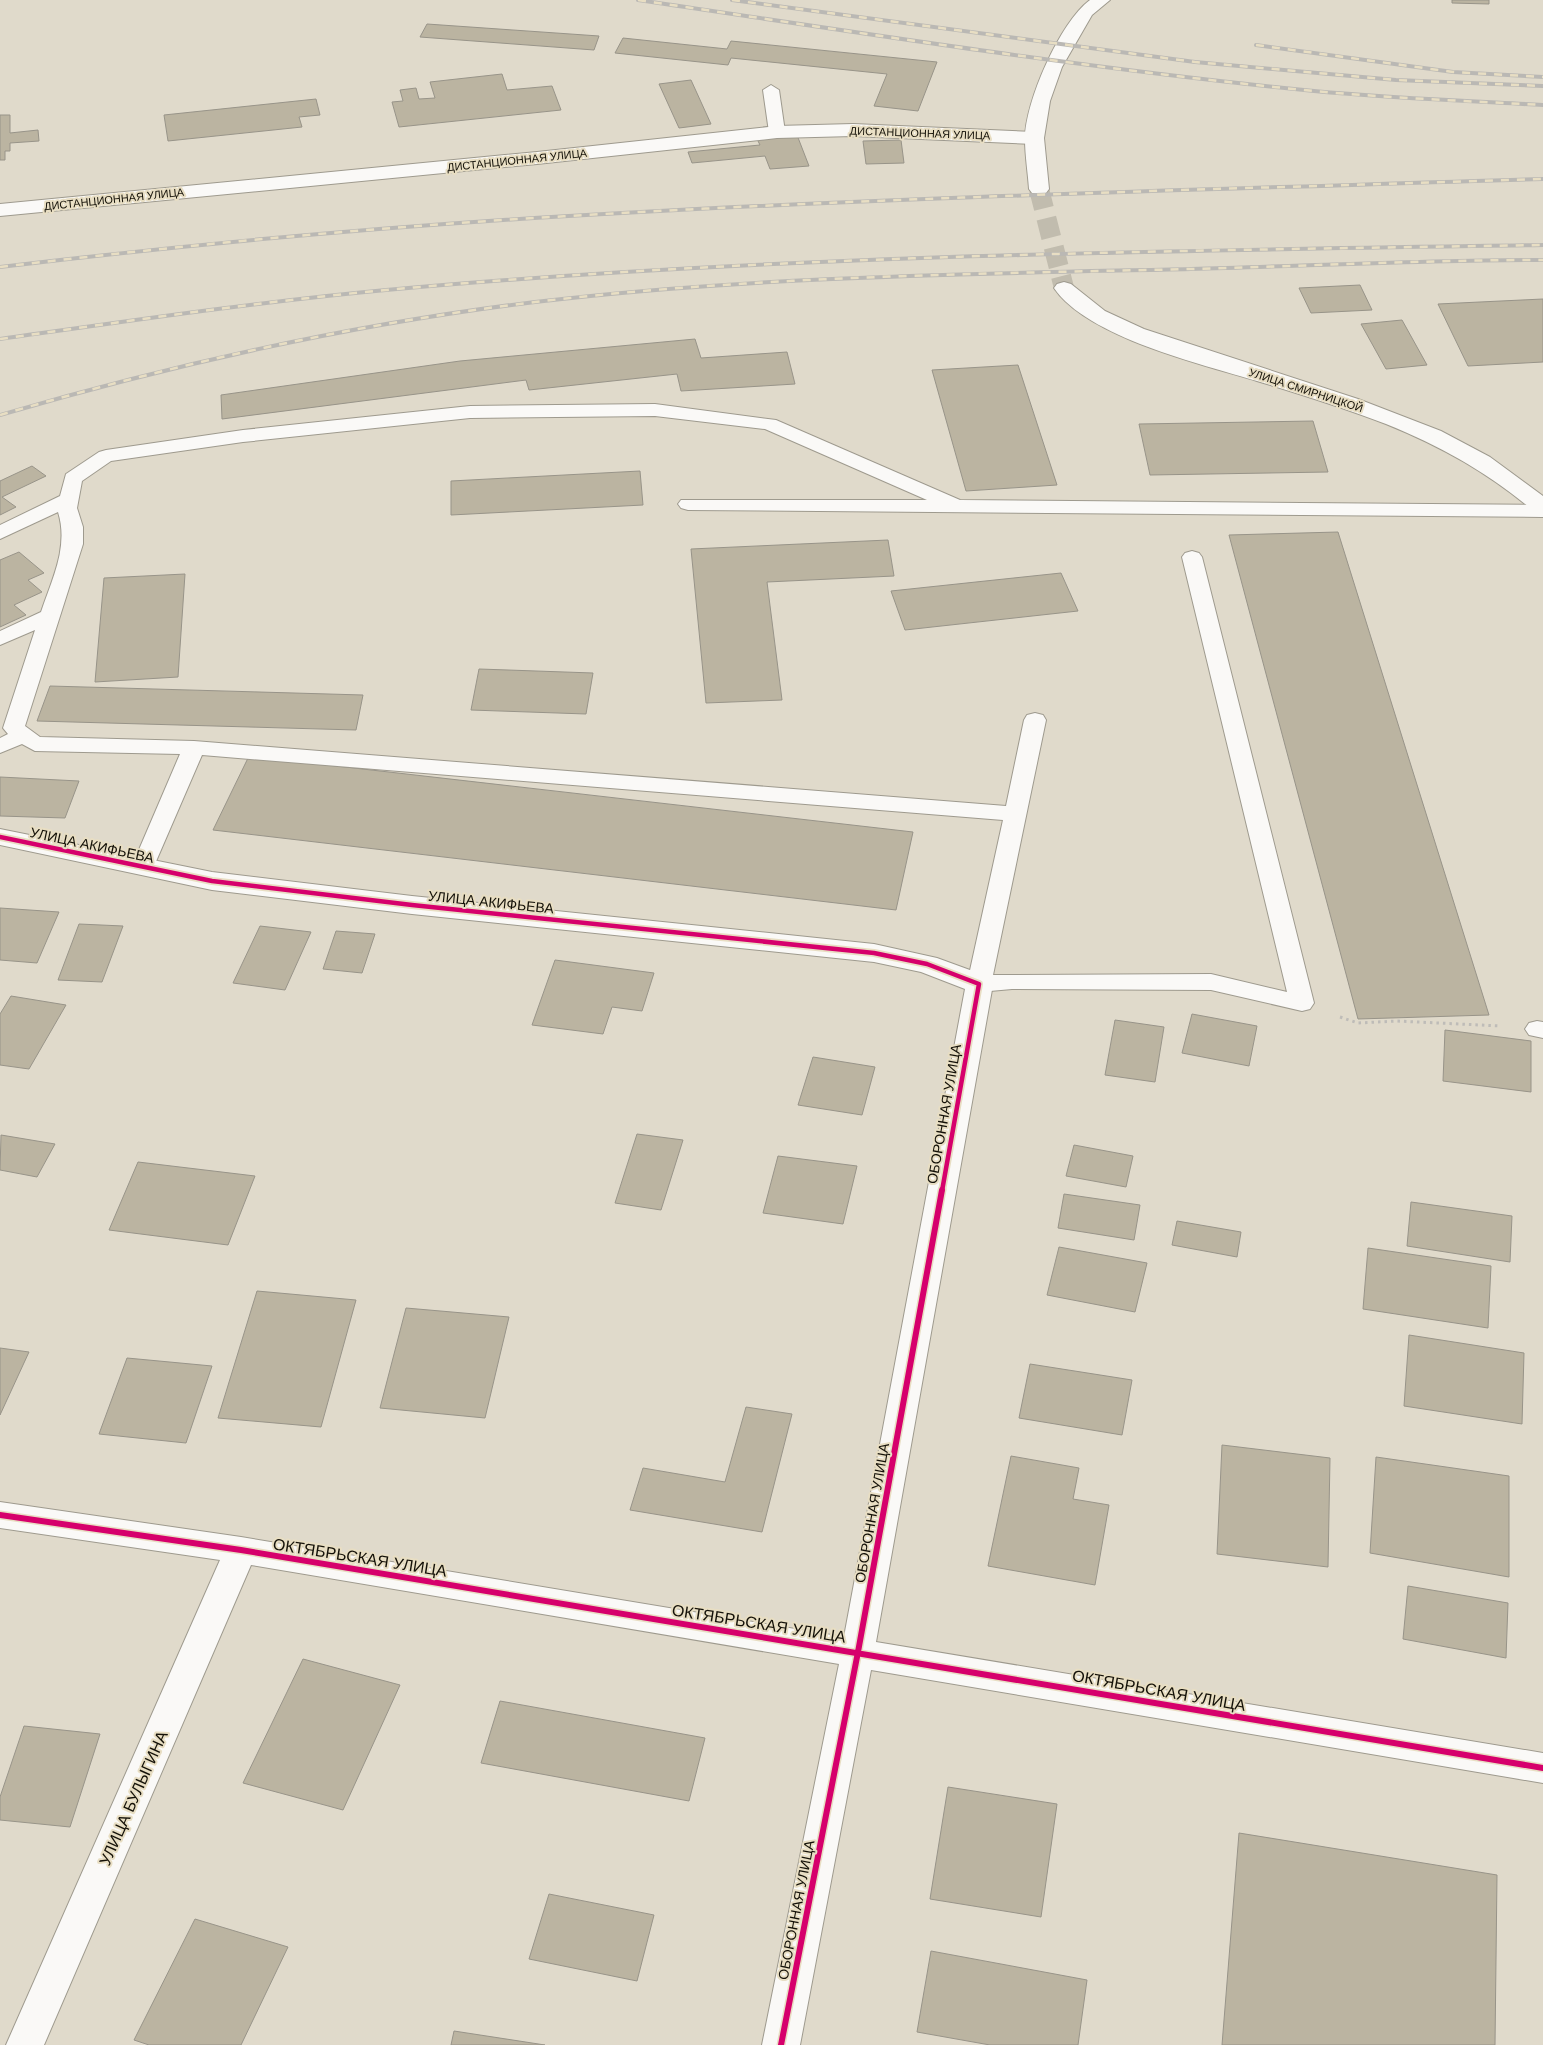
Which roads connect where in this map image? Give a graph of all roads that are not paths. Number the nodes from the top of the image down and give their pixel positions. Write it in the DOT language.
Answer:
graph roads {
  1 [pos="1101,0"];
  2 [pos="771,90"];
  3 [pos="777,132"];
  4 [pos="1034,138"];
  5 [pos="1039,189"];
  6 [pos="0,210"];
  7 [pos="1064,288"];
  8 [pos="69,499"];
  9 [pos="688,504"];
  10 [pos="957,506"];
  11 [pos="1543,507"];
  12 [pos="1543,512"];
  13 [pos="0,533"];
  14 [pos="1192,557"];
  15 [pos="51,615"];
  16 [pos="0,639"];
  17 [pos="1035,720"];
  18 [pos="24,735"];
  19 [pos="0,746"];
  20 [pos="194,748"];
  21 [pos="1015,814"];
  22 [pos="0,838"];
  23 [pos="143,866"];
  24 [pos="979,984"];
  25 [pos="1302,1003"];
  26 [pos="0,1515"];
  27 [pos="242,1550"];
  28 [pos="858,1652"];
  29 [pos="1543,1768"];
  30 [pos="24,2045"];
  31 [pos="781,2045"];
  1 -- 4 [label="street"];
  2 -- 3 [label="lane"];
  3 -- 4 [label="street, ДИСТАНЦИОННАЯ УЛИЦА"];
  3 -- 6 [label="street, ДИСТАНЦИОННАЯ УЛИЦА"];
  4 -- 5 [label="street"];
  7 -- 11 [label="street, УЛИЦА СМИРНИЦКОЙ"];
  8 -- 10 [label="lane"];
  8 -- 13 [label="lane"];
  8 -- 15 [label="lane"];
  9 -- 10 [label="lane"];
  10 -- 12 [label="lane"];
  14 -- 25 [label="lane"];
  15 -- 16 [label="lane"];
  15 -- 18 [label="lane"];
  17 -- 21 [label="lane"];
  18 -- 19 [label="lane"];
  18 -- 20 [label="lane"];
  20 -- 21 [label="lane"];
  20 -- 23 [label="lane"];
  21 -- 24 [label="lane"];
  22 -- 23 [label="street, УЛИЦА АКИФЬЕВА"];
  23 -- 24 [label="street, УЛИЦА АКИФЬЕВА"];
  24 -- 25 [label="lane"];
  24 -- 28 [label="street, ОБОРОННАЯ УЛИЦА"];
  26 -- 27 [label="street, ОКТЯБРЬСКАЯ УЛИЦА"];
  27 -- 28 [label="street, ОКТЯБРЬСКАЯ УЛИЦА"];
  27 -- 30 [label="street, УЛИЦА БУЛЫГИНА"];
  28 -- 29 [label="street, ОКТЯБРЬСКАЯ УЛИЦА"];
  28 -- 31 [label="street, ОБОРОННАЯ УЛИЦА"];
}
